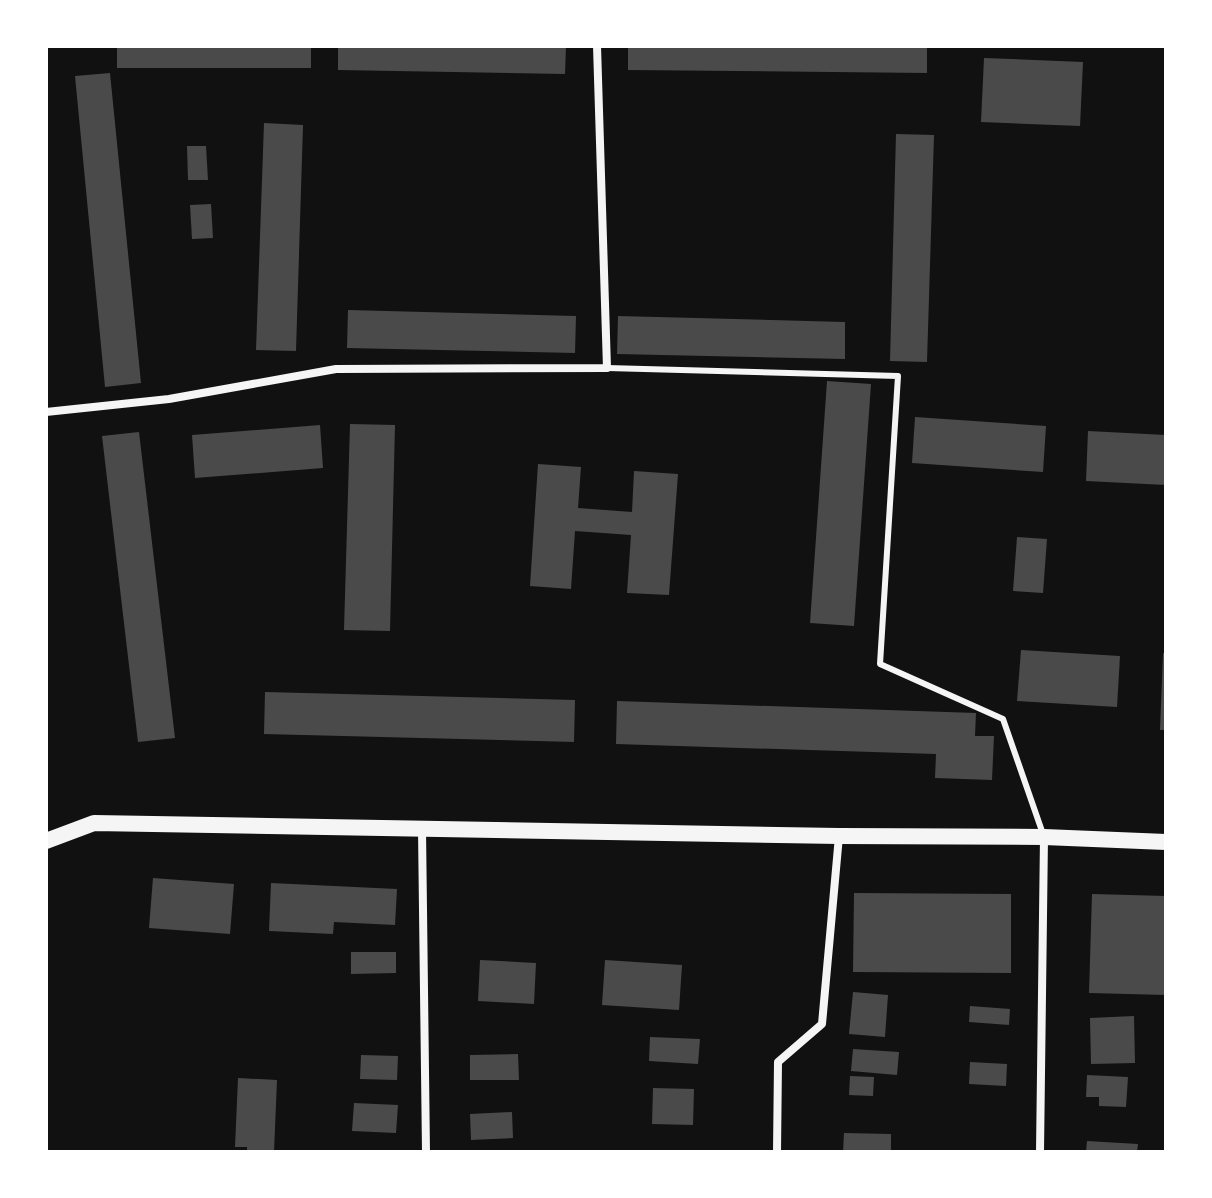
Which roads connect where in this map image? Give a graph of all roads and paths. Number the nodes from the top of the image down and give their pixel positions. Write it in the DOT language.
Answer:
graph roads {
  1 [pos="597,46"];
  2 [pos="607,368"];
  3 [pos="46,412"];
  4 [pos="422,829"];
  5 [pos="839,836"];
  6 [pos="1044,837"];
  7 [pos="46,841"];
  8 [pos="1166,842"];
  9 [pos="426,1152"];
  10 [pos="777,1152"];
  11 [pos="1040,1152"];
  1 -- 2 [label="street"];
  2 -- 3 [label="street"];
  2 -- 6 [label="lane"];
  4 -- 5 [label="main road"];
  4 -- 7 [label="main road"];
  4 -- 9 [label="street"];
  5 -- 6 [label="main road"];
  5 -- 10 [label="street"];
  6 -- 8 [label="main road"];
  6 -- 11 [label="street"];
}
